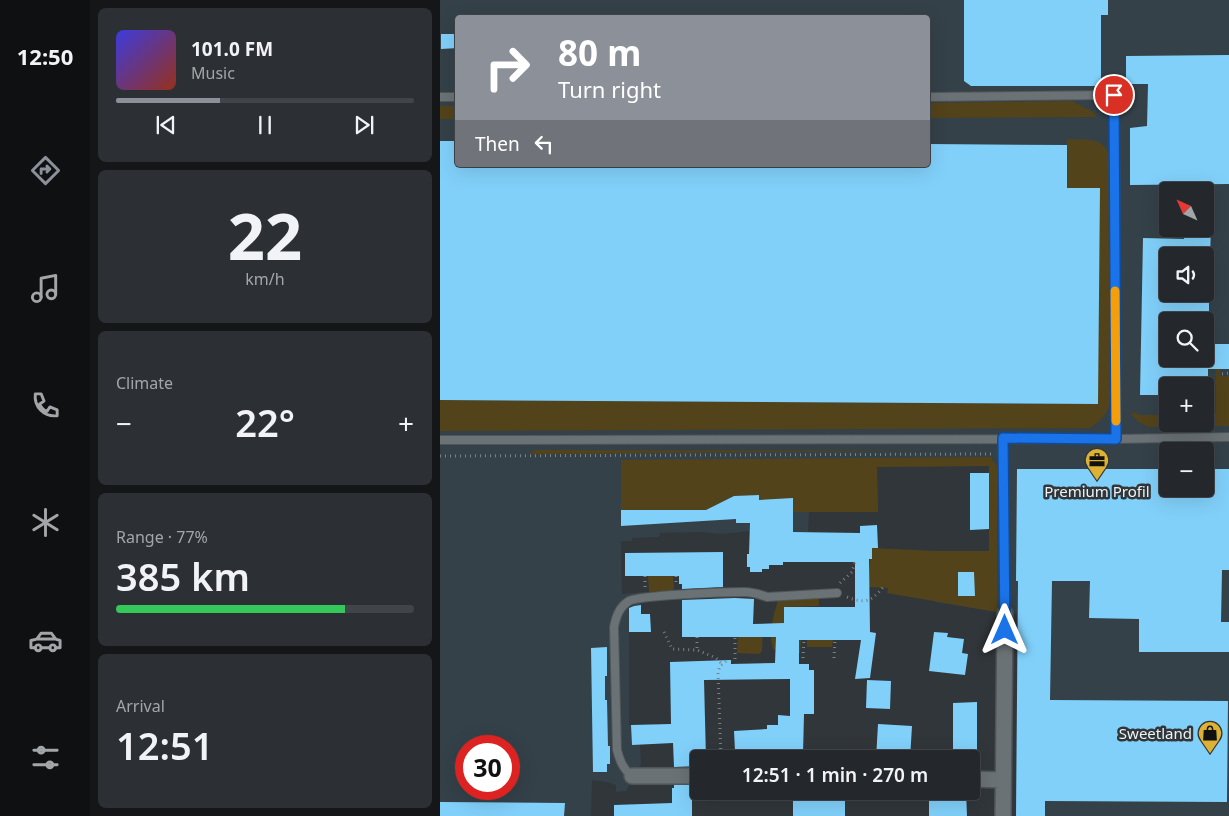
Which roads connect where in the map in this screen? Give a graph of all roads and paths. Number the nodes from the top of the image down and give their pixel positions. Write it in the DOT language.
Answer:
graph roads {
  1 [pos="440,97"];
  2 [pos="455,97"];
  3 [pos="930,97"];
  4 [pos="1229,373"];
  5 [pos="1222,374"];
  6 [pos="1229,437"];
  7 [pos="1003,438"];
  8 [pos="1116,439"];
  9 [pos="440,440"];
  10 [pos="1003,454"];
  11 [pos="440,456"];
  12 [pos="856,559"];
  13 [pos="883,588"];
  14 [pos="833,593"];
  15 [pos="1005,613"];
  16 [pos="664,632"];
  17 [pos="735,637"];
  18 [pos="697,638"];
  19 [pos="804,640"];
  20 [pos="835,640"];
  21 [pos="697,650"];
  22 [pos="735,658"];
  23 [pos="803,658"];
  24 [pos="834,658"];
  25 [pos="729,659"];
  26 [pos="722,664"];
  27 [pos="721,750"];
  28 [pos="632,776"];
  29 [pos="690,776"];
  30 [pos="980,779"];
  31 [pos="1003,780"];
  32 [pos="1003,816"];
  1 -- 2 [label="lane"];
  3 -- 8 [label="lane"];
  4 -- 5 [label="path"];
  6 -- 8 [label="lane"];
  7 -- 8 [label="lane"];
  7 -- 9 [label="lane"];
  7 -- 10 [label="lane"];
  10 -- 11 [label="path"];
  10 -- 15 [label="lane"];
  12 -- 14 [label="path"];
  13 -- 14 [label="path"];
  14 -- 28 [label="lane"];
  15 -- 31 [label="street"];
  16 -- 21 [label="path"];
  17 -- 22 [label="path"];
  18 -- 21 [label="path"];
  19 -- 23 [label="path"];
  20 -- 24 [label="path"];
  21 -- 26 [label="path"];
  25 -- 26 [label="path"];
  26 -- 27 [label="path"];
  28 -- 29 [label="street"];
  30 -- 31 [label="street"];
  31 -- 32 [label="street"];
}
